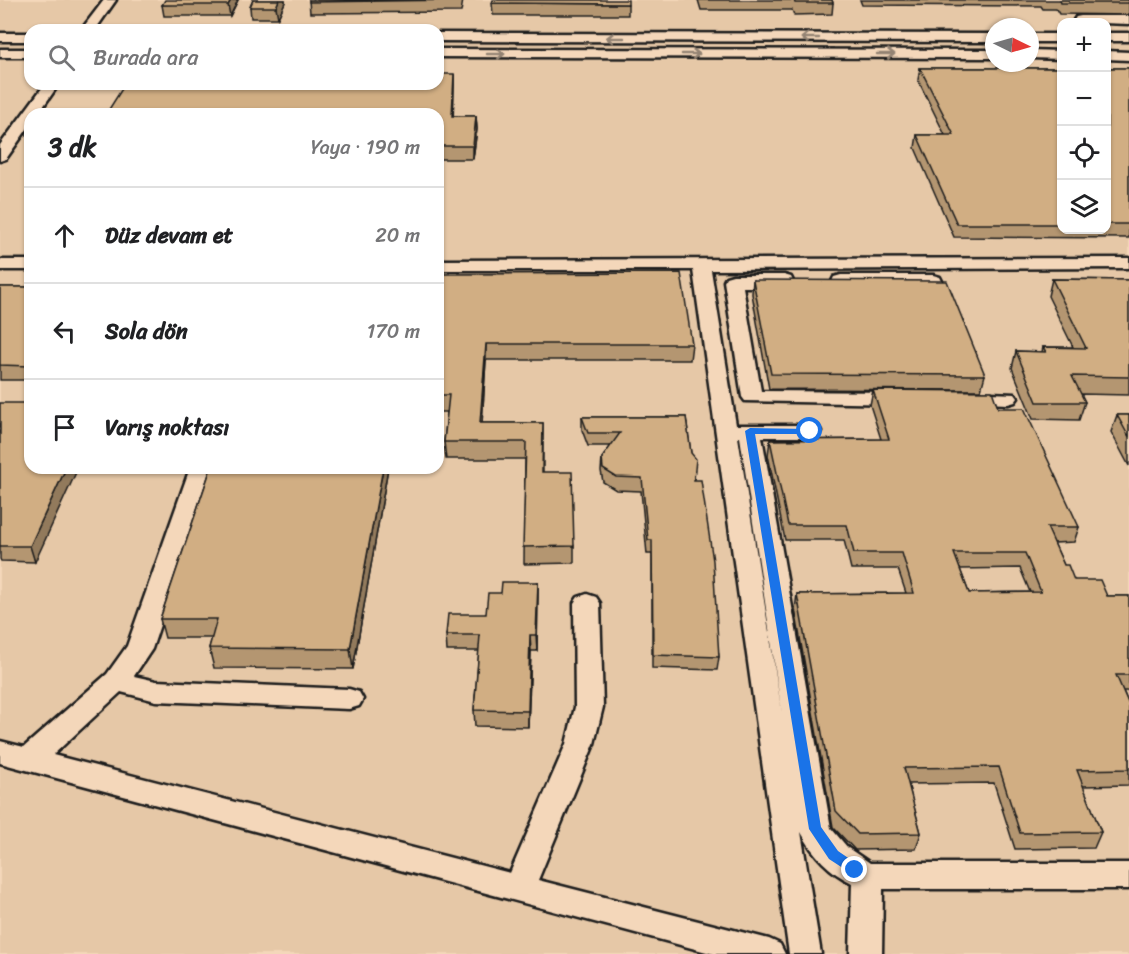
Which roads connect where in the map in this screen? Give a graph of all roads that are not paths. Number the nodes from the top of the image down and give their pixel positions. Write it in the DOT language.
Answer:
graph roads {
  1 [pos="110,0"];
  2 [pos="1111,20"];
  3 [pos="1129,20"];
  4 [pos="92,24"];
  5 [pos="0,37"];
  6 [pos="24,37"];
  7 [pos="444,37"];
  8 [pos="1111,37"];
  9 [pos="1129,37"];
  10 [pos="985,38"];
  11 [pos="1039,38"];
  12 [pos="1057,38"];
  13 [pos="0,53"];
  14 [pos="24,53"];
  15 [pos="444,54"];
  16 [pos="985,54"];
  17 [pos="1039,54"];
  18 [pos="1057,55"];
  19 [pos="1111,55"];
  20 [pos="1129,56"];
  21 [pos="48,90"];
  22 [pos="34,108"];
  23 [pos="24,122"];
  24 [pos="0,156"];
  25 [pos="1129,263"];
  26 [pos="670,264"];
  27 [pos="701,264"];
  28 [pos="0,265"];
  29 [pos="24,265"];
  30 [pos="444,265"];
  31 [pos="879,272"];
  32 [pos="458,280"];
  33 [pos="933,281"];
  34 [pos="927,398"];
  35 [pos="950,398"];
  36 [pos="1008,399"];
  37 [pos="738,431"];
  38 [pos="810,431"];
  39 [pos="199,474"];
  40 [pos="588,603"];
  41 [pos="116,681"];
  42 [pos="349,699"];
  43 [pos="14,756"];
  44 [pos="868,876"];
  45 [pos="1129,876"];
  46 [pos="519,888"];
  47 [pos="769,954"];
  48 [pos="805,954"];
  49 [pos="866,954"];
  1 -- 4 [label="street"];
  2 -- 3 [label="street"];
  5 -- 6 [label="street"];
  10 -- 7 [label="street, one-way"];
  8 -- 9 [label="street"];
  11 -- 12 [label="street"];
  13 -- 14 [label="street"];
  15 -- 16 [label="street, one-way"];
  17 -- 18 [label="street"];
  19 -- 20 [label="street"];
  21 -- 22 [label="street"];
  23 -- 24 [label="street"];
  25 -- 31 [label="street"];
  26 -- 27 [label="street"];
  26 -- 30 [label="street"];
  26 -- 32 [label="street"];
  27 -- 31 [label="street"];
  27 -- 37 [label="street"];
  28 -- 29 [label="street"];
  31 -- 33 [label="street"];
  31 -- 34 [label="street"];
  35 -- 36 [label="street"];
  37 -- 38 [label="street"];
  37 -- 44 [label="street"];
  37 -- 48 [label="street"];
  39 -- 41 [label="street"];
  40 -- 46 [label="street"];
  41 -- 42 [label="street"];
  41 -- 43 [label="street"];
  43 -- 46 [label="street"];
  44 -- 45 [label="street"];
  44 -- 49 [label="street"];
  46 -- 47 [label="street"];
}
